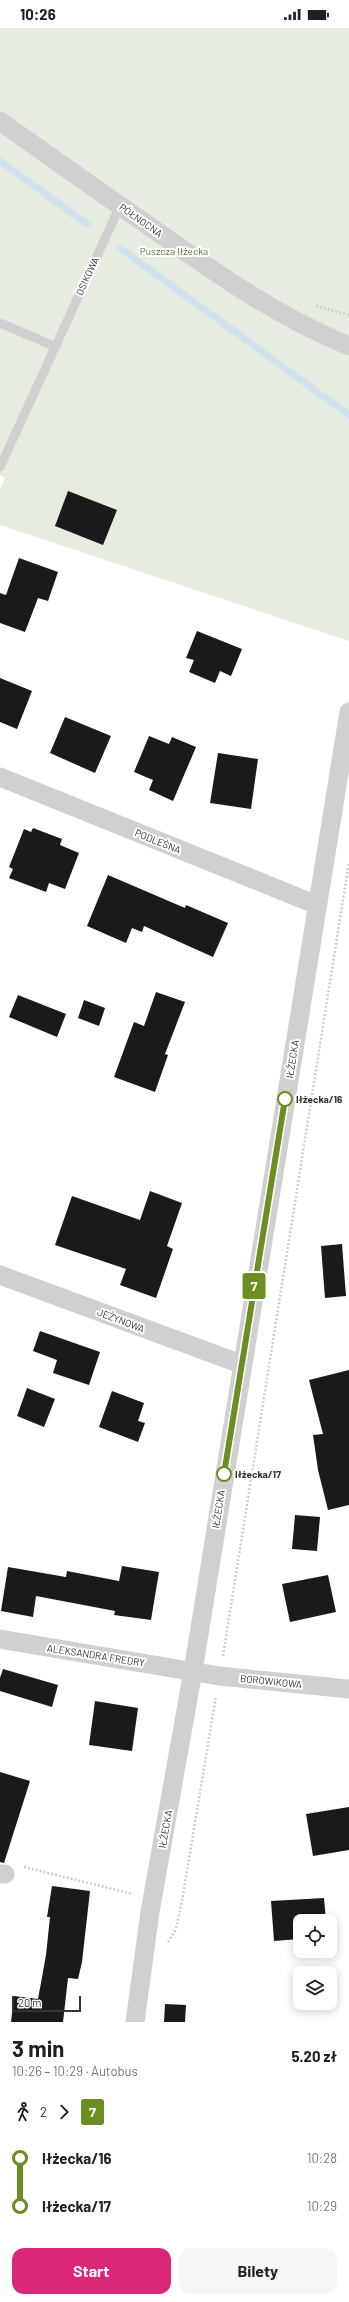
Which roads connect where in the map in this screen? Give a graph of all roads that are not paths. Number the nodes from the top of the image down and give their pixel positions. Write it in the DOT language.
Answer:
graph roads {
  1 [pos="0,121"];
  2 [pos="120,206"];
  3 [pos="0,323"];
  4 [pos="54,346"];
  5 [pos="349,346"];
  6 [pos="0,467"];
  7 [pos="349,718"];
  8 [pos="0,777"];
  9 [pos="317,906"];
  10 [pos="0,1275"];
  11 [pos="242,1364"];
  12 [pos="0,1639"];
  13 [pos="193,1671"];
  14 [pos="349,1688"];
  15 [pos="135,2022"];
  1 -- 2 [label="street, PÓŁNOCNA"];
  2 -- 4 [label="lane, OSIKOWA"];
  2 -- 5 [label="street, PÓŁNOCNA"];
  3 -- 4 [label="lane"];
  4 -- 6 [label="lane, OSIKOWA"];
  7 -- 9 [label="street, IŁŻECKA"];
  8 -- 9 [label="street, PODLEŚNA"];
  9 -- 11 [label="street, IŁŻECKA"];
  10 -- 11 [label="street, JEŻYNOWA"];
  11 -- 13 [label="street, IŁŻECKA"];
  12 -- 13 [label="street, ALEKSANDRA FREDRY"];
  13 -- 14 [label="street, BOROWIKOWA"];
  13 -- 15 [label="street, IŁŻECKA"];
}
